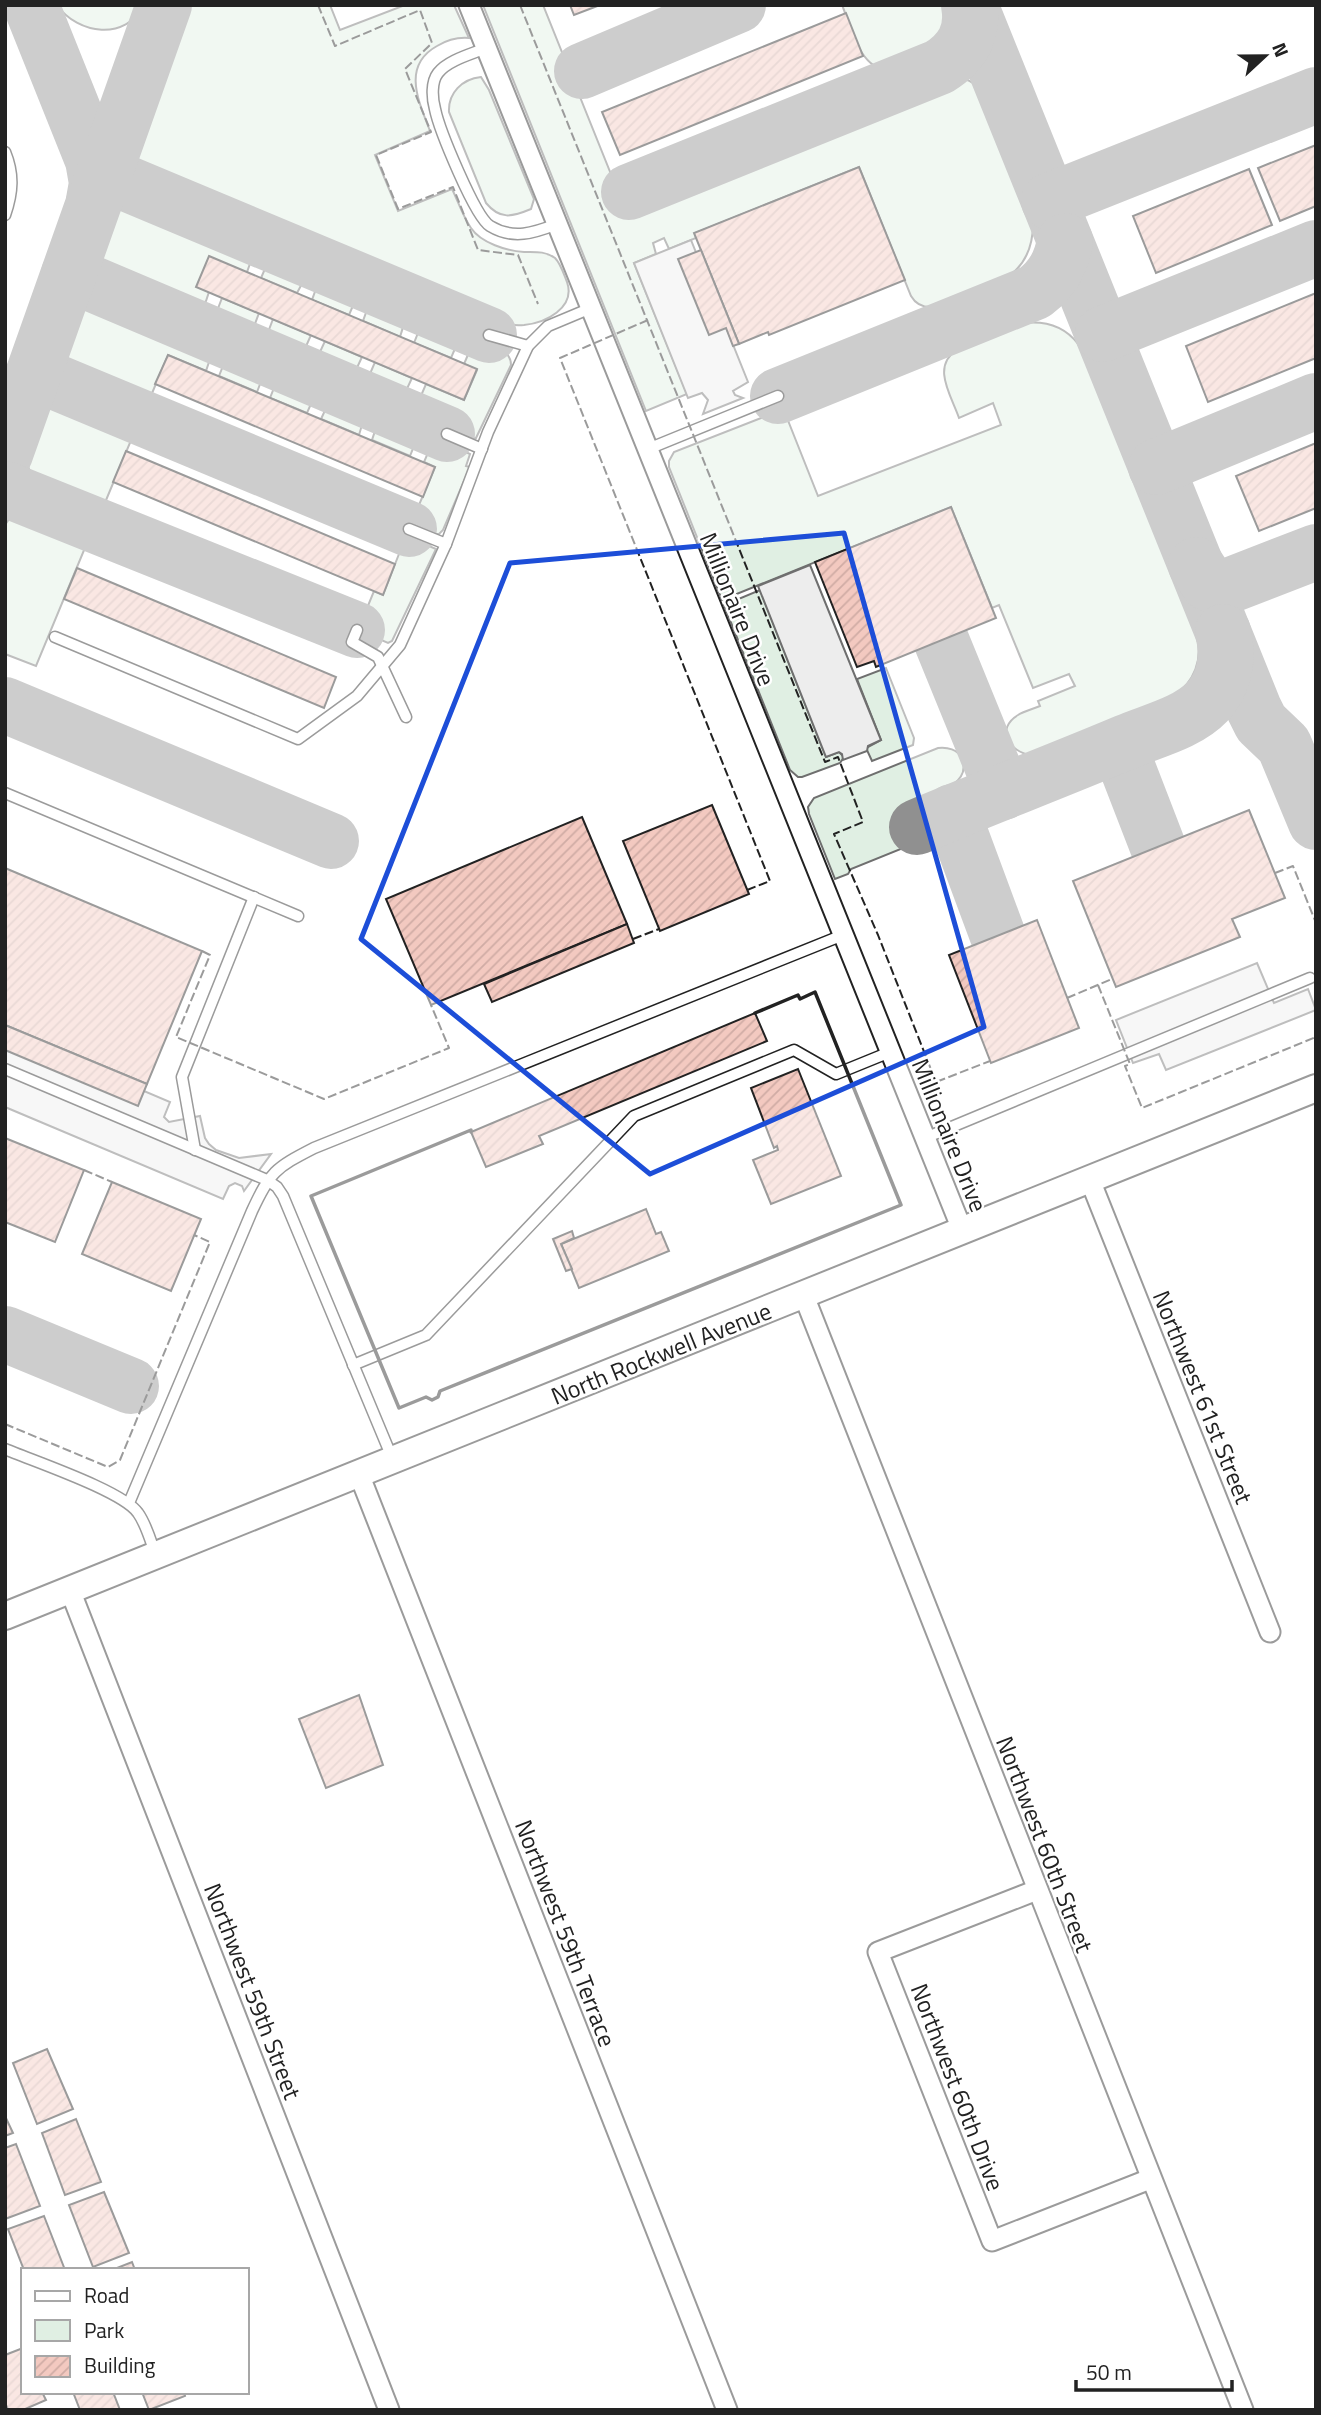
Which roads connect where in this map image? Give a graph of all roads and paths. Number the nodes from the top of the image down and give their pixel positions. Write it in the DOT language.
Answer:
graph roads {
  1 [pos="469,5"];
  2 [pos="486,48"];
  3 [pos="5,152"];
  4 [pos="5,215"];
  5 [pos="557,224"];
  6 [pos="591,307"];
  7 [pos="489,335"];
  8 [pos="528,346"];
  9 [pos="778,396"];
  10 [pos="447,434"];
  11 [pos="482,449"];
  12 [pos="648,449"];
  13 [pos="409,529"];
  14 [pos="446,544"];
  15 [pos="357,630"];
  16 [pos="55,637"];
  17 [pos="382,666"];
  18 [pos="406,717"];
  19 [pos="5,793"];
  20 [pos="254,897"];
  21 [pos="298,916"];
  22 [pos="843,935"];
  23 [pos="1310,978"];
  24 [pos="890,1052"];
  25 [pos="5,1069"];
  26 [pos="1316,1088"];
  27 [pos="925,1138"];
  28 [pos="195,1150"];
  29 [pos="267,1180"];
  30 [pos="1090,1180"];
  31 [pos="963,1232"];
  32 [pos="804,1296"];
  33 [pos="353,1365"];
  34 [pos="5,1449"];
  35 [pos="393,1461"];
  36 [pos="359,1474"];
  37 [pos="130,1503"];
  38 [pos="156,1556"];
  39 [pos="70,1590"];
  40 [pos="5,1616"];
  41 [pos="1270,1632"];
  42 [pos="1037,1890"];
  43 [pos="1150,2179"];
  44 [pos="389,2410"];
  45 [pos="727,2410"];
  46 [pos="1243,2410"];
  1 -- 2 [label="street, Millionaire Drive"];
  2 -- 5 [label="street, Millionaire Drive"];
  2 -- 5 [label="lane"];
  3 -- 4 [label="lane"];
  5 -- 6 [label="street, Millionaire Drive"];
  6 -- 8 [label="lane"];
  6 -- 12 [label="street, Millionaire Drive"];
  7 -- 8 [label="lane"];
  8 -- 11 [label="lane"];
  9 -- 12 [label="lane"];
  10 -- 11 [label="lane"];
  11 -- 14 [label="lane"];
  12 -- 22 [label="street, Millionaire Drive"];
  13 -- 14 [label="lane"];
  14 -- 17 [label="lane"];
  15 -- 17 [label="lane"];
  16 -- 17 [label="lane"];
  17 -- 18 [label="lane"];
  19 -- 20 [label="lane"];
  20 -- 21 [label="lane"];
  20 -- 28 [label="lane"];
  22 -- 24 [label="street, Millionaire Drive"];
  22 -- 29 [label="lane"];
  23 -- 27 [label="lane"];
  24 -- 27 [label="street, Millionaire Drive"];
  24 -- 33 [label="lane"];
  25 -- 28 [label="lane"];
  26 -- 30 [label="main road, North Rockwell Avenue"];
  27 -- 31 [label="street, Millionaire Drive"];
  28 -- 29 [label="lane"];
  29 -- 33 [label="lane"];
  29 -- 37 [label="lane"];
  30 -- 31 [label="main road, North Rockwell Avenue"];
  30 -- 41 [label="street, Northwest 61st Street"];
  31 -- 32 [label="main road, North Rockwell Avenue"];
  32 -- 35 [label="main road, North Rockwell Avenue"];
  32 -- 42 [label="street, Northwest 60th Street"];
  33 -- 35 [label="lane"];
  34 -- 37 [label="lane"];
  35 -- 36 [label="main road, North Rockwell Avenue"];
  36 -- 38 [label="main road, North Rockwell Avenue"];
  36 -- 45 [label="street, Northwest 59th Terrace"];
  37 -- 38 [label="lane"];
  38 -- 39 [label="main road, North Rockwell Avenue"];
  39 -- 40 [label="main road, North Rockwell Avenue"];
  39 -- 44 [label="street, Northwest 59th Street"];
  42 -- 43 [label="street, Northwest 60th Street"];
  42 -- 43 [label="street, Northwest 60th Drive"];
  43 -- 46 [label="street, Northwest 60th Street"];
}
